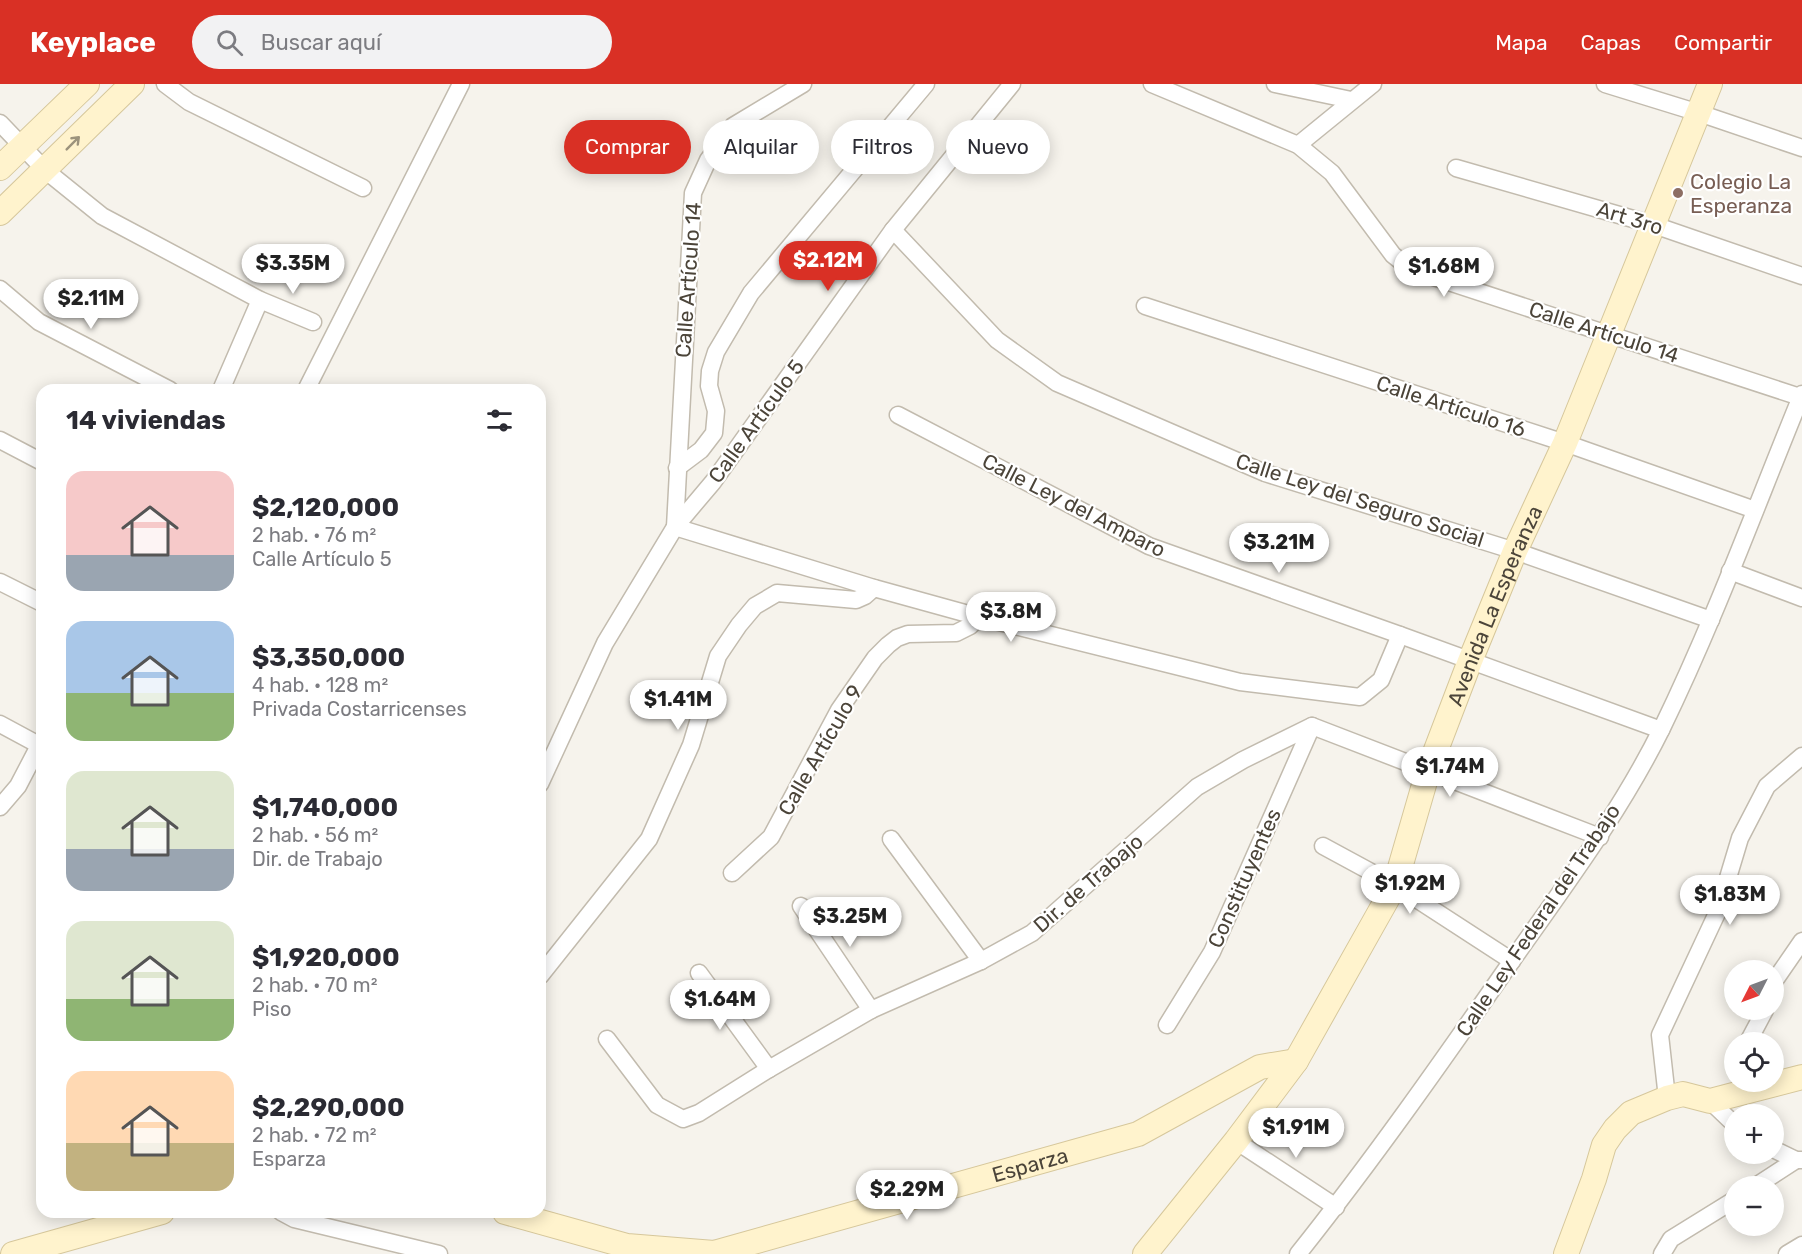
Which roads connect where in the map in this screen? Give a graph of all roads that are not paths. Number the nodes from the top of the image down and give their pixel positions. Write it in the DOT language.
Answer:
graph roads {
  1 [pos="87,84"];
  2 [pos="132,84"];
  3 [pos="165,84"];
  4 [pos="461,84"];
  5 [pos="803,84"];
  6 [pos="926,84"];
  7 [pos="1012,84"];
  8 [pos="1152,84"];
  9 [pos="1275,84"];
  10 [pos="1373,84"];
  11 [pos="1605,84"];
  12 [pos="1710,84"];
  13 [pos="1352,100"];
  14 [pos="1699,113"];
  15 [pos="0,123"];
  16 [pos="1298,145"];
  17 [pos="22,147"];
  18 [pos="1802,148"];
  19 [pos="0,168"];
  20 [pos="1456,168"];
  21 [pos="45,170"];
  22 [pos="363,188"];
  23 [pos="0,213"];
  24 [pos="1654,225"];
  25 [pos="893,230"];
  26 [pos="1802,276"];
  27 [pos="0,289"];
  28 [pos="260,300"];
  29 [pos="1145,306"];
  30 [pos="313,322"];
  31 [pos="1610,334"];
  32 [pos="158,384"];
  33 [pos="224,384"];
  34 [pos="309,384"];
  35 [pos="1801,396"];
  36 [pos="898,415"];
  37 [pos="0,440"];
  38 [pos="1565,443"];
  39 [pos="36,459"];
  40 [pos="677,468"];
  41 [pos="1755,510"];
  42 [pos="675,527"];
  43 [pos="1515,551"];
  44 [pos="1731,572"];
  45 [pos="0,582"];
  46 [pos="874,588"];
  47 [pos="1802,598"];
  48 [pos="36,600"];
  49 [pos="979,617"];
  50 [pos="1711,620"];
  51 [pos="1400,635"];
  52 [pos="1470,661"];
  53 [pos="0,724"];
  54 [pos="1312,726"];
  55 [pos="1661,730"];
  56 [pos="36,740"];
  57 [pos="36,752"];
  58 [pos="1802,756"];
  59 [pos="546,771"];
  60 [pos="1428,771"];
  61 [pos="0,807"];
  62 [pos="1600,837"];
  63 [pos="891,839"];
  64 [pos="1323,846"];
  65 [pos="732,873"];
  66 [pos="1395,885"];
  67 [pos="801,906"];
  68 [pos="1802,940"];
  69 [pos="981,961"];
  70 [pos="1512,961"];
  71 [pos="1784,967"];
  72 [pos="546,968"];
  73 [pos="699,973"];
  74 [pos="871,1010"];
  75 [pos="1167,1025"];
  76 [pos="607,1039"];
  77 [pos="1296,1061"];
  78 [pos="769,1069"];
  79 [pos="1802,1077"];
  80 [pos="1667,1098"];
  81 [pos="1710,1101"];
  82 [pos="1724,1114"];
  83 [pos="1236,1141"];
  84 [pos="1784,1154"];
  85 [pos="1799,1160"];
  86 [pos="1772,1176"];
  87 [pos="1724,1206"];
  88 [pos="1336,1207"];
  89 [pos="141,1218"];
  90 [pos="292,1218"];
  91 [pos="524,1218"];
  92 [pos="627,1250"];
  93 [pos="13,1254"];
  94 [pos="439,1254"];
  95 [pos="715,1254"];
  96 [pos="1145,1254"];
  97 [pos="1298,1254"];
  98 [pos="1566,1254"];
  99 [pos="1662,1254"];
  1 -- 17 [label="street"];
  21 -- 2 [label="street, one-way"];
  3 -- 22 [label="street"];
  4 -- 34 [label="street"];
  5 -- 40 [label="street, Calle Artículo 14"];
  6 -- 40 [label="street"];
  7 -- 25 [label="street, Calle Artículo 5"];
  8 -- 16 [label="street, Calle Artículo 14"];
  9 -- 13 [label="street"];
  10 -- 13 [label="street"];
  11 -- 14 [label="street"];
  12 -- 14 [label="street, Avenida La Esperanza"];
  13 -- 16 [label="street"];
  14 -- 18 [label="street"];
  14 -- 24 [label="street, Avenida La Esperanza"];
  15 -- 17 [label="street"];
  16 -- 31 [label="street, Calle Artículo 14"];
  17 -- 19 [label="street"];
  17 -- 21 [label="street"];
  20 -- 24 [label="street, Art 3ro"];
  21 -- 23 [label="street"];
  21 -- 28 [label="street"];
  24 -- 26 [label="street, Art 3ro"];
  24 -- 31 [label="street, Avenida La Esperanza"];
  25 -- 42 [label="street, Calle Artículo 5"];
  25 -- 43 [label="street, Calle Ley del Seguro Social"];
  27 -- 32 [label="street"];
  28 -- 30 [label="street"];
  28 -- 33 [label="street"];
  29 -- 38 [label="street, Calle Artículo 16"];
  31 -- 35 [label="street, Calle Artículo 14"];
  31 -- 38 [label="street, Avenida La Esperanza"];
  35 -- 41 [label="street, Calle Ley Federal del Trabajo"];
  36 -- 51 [label="street, Calle Ley del Amparo"];
  37 -- 39 [label="street"];
  38 -- 41 [label="street, Calle Artículo 16"];
  38 -- 43 [label="street, Avenida La Esperanza"];
  40 -- 42 [label="street, Calle Artículo 14"];
  41 -- 44 [label="street, Calle Ley Federal del Trabajo"];
  42 -- 46 [label="street"];
  42 -- 59 [label="street, Calle Artículo 5"];
  43 -- 50 [label="street, Calle Ley del Seguro Social"];
  43 -- 52 [label="street, Avenida La Esperanza"];
  44 -- 47 [label="street"];
  44 -- 50 [label="street, Calle Ley Federal del Trabajo"];
  45 -- 48 [label="street"];
  46 -- 49 [label="street"];
  46 -- 72 [label="street"];
  49 -- 51 [label="street"];
  49 -- 65 [label="street, Calle Artículo 9"];
  50 -- 55 [label="street, Calle Ley Federal del Trabajo"];
  51 -- 52 [label="street, Calle Ley del Amparo"];
  52 -- 55 [label="street, Calle Ley del Amparo"];
  52 -- 60 [label="street, Avenida La Esperanza"];
  53 -- 56 [label="street"];
  54 -- 60 [label="street"];
  54 -- 69 [label="street, Dir. de Trabajo"];
  54 -- 75 [label="street, Constituyentes"];
  55 -- 62 [label="street, Calle Ley Federal del Trabajo"];
  57 -- 61 [label="street"];
  58 -- 80 [label="street"];
  60 -- 62 [label="street"];
  60 -- 66 [label="street, Avenida La Esperanza"];
  62 -- 70 [label="street, Calle Ley Federal del Trabajo"];
  63 -- 69 [label="street"];
  64 -- 66 [label="street"];
  66 -- 70 [label="street"];
  66 -- 77 [label="street, Avenida La Esperanza"];
  67 -- 74 [label="street"];
  68 -- 71 [label="street"];
  69 -- 74 [label="street, Dir. de Trabajo"];
  70 -- 88 [label="street, Calle Ley Federal del Trabajo"];
  73 -- 78 [label="street"];
  74 -- 78 [label="street, Dir. de Trabajo"];
  76 -- 78 [label="street, Dir. de Trabajo"];
  77 -- 83 [label="street, Avenida La Esperanza"];
  77 -- 95 [label="street, Esparza"];
  79 -- 81 [label="street"];
  80 -- 81 [label="street"];
  80 -- 98 [label="street"];
  81 -- 82 [label="street"];
  83 -- 88 [label="street"];
  83 -- 96 [label="street, Avenida La Esperanza"];
  84 -- 85 [label="street"];
  85 -- 86 [label="street"];
  87 -- 99 [label="street"];
  88 -- 97 [label="street, Calle Ley Federal del Trabajo"];
  89 -- 93 [label="street"];
  90 -- 94 [label="street"];
  91 -- 92 [label="street, Esparza"];
  92 -- 95 [label="street, Esparza"];
}
